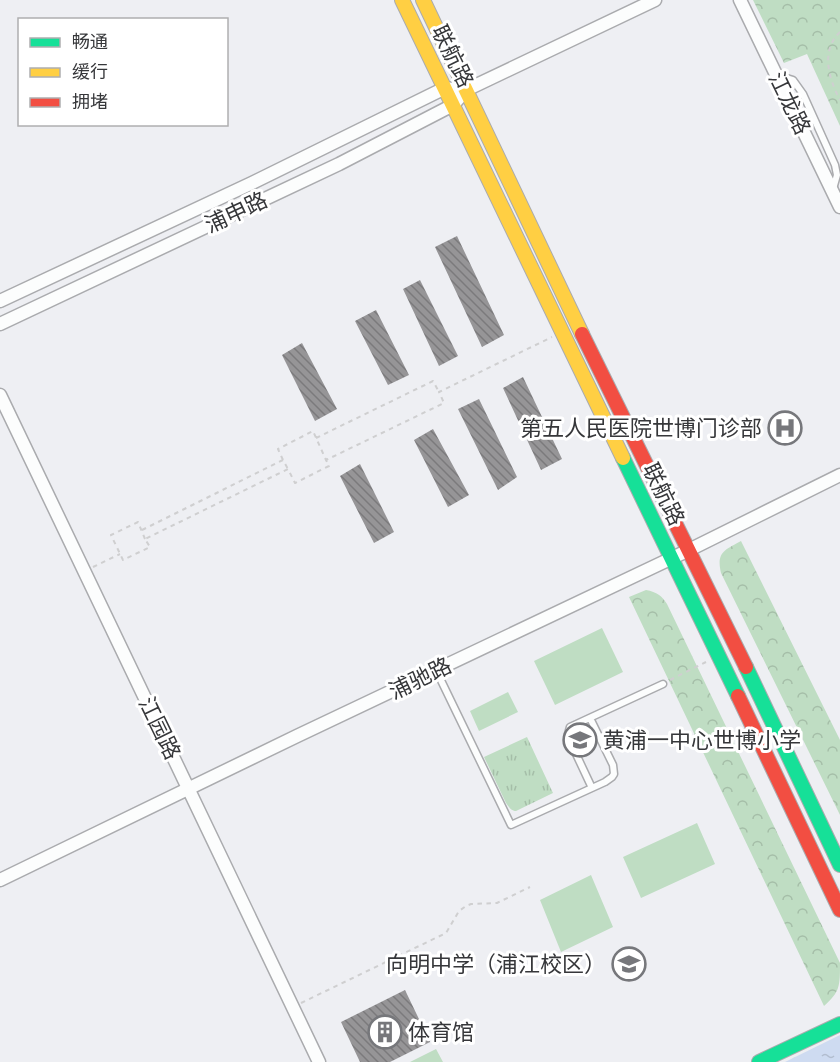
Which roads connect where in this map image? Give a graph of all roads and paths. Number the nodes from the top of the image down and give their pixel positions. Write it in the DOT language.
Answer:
graph roads {
  1 [pos="402,0"];
  2 [pos="423,0"];
  3 [pos="656,0"];
  4 [pos="740,0"];
  5 [pos="840,32"];
  6 [pos="446,88"];
  7 [pos="466,90"];
  8 [pos="840,100"];
  9 [pos="453,105"];
  10 [pos="840,207"];
  11 [pos="0,301"];
  12 [pos="0,324"];
  13 [pos="563,332"];
  14 [pos="439,392"];
  15 [pos="0,395"];
  16 [pos="316,438"];
  17 [pos="283,460"];
  18 [pos="326,460"];
  19 [pos="288,469"];
  20 [pos="840,475"];
  21 [pos="142,530"];
  22 [pos="146,538"];
  23 [pos="689,550"];
  24 [pos="120,554"];
  25 [pos="672,558"];
  26 [pos="93,567"];
  27 [pos="718,656"];
  28 [pos="436,670"];
  29 [pos="663,684"];
  30 [pos="590,718"];
  31 [pos="189,788"];
  32 [pos="592,788"];
  33 [pos="840,865"];
  34 [pos="0,880"];
  35 [pos="530,887"];
  36 [pos="840,910"];
  37 [pos="293,1007"];
  38 [pos="840,1024"];
  39 [pos="319,1062"];
  40 [pos="759,1062"];
  1 -- 6 [label="street, 联航路"];
  2 -- 7 [label="street, 联航路"];
  3 -- 7 [label="street, 浦申路"];
  4 -- 10 [label="street, 江龙路"];
  5 -- 8 [label="path"];
  6 -- 7 [label="street"];
  6 -- 9 [label="street, 联航路"];
  6 -- 11 [label="street, 浦申路"];
  7 -- 9 [label="street, 浦申路"];
  7 -- 23 [label="street, 联航路"];
  9 -- 12 [label="street, 浦申路"];
  9 -- 13 [label="street, 联航路"];
  13 -- 14 [label="path"];
  13 -- 25 [label="street, 联航路"];
  14 -- 16 [label="path"];
  14 -- 18 [label="path"];
  15 -- 31 [label="street, 江园路"];
  16 -- 17 [label="path"];
  16 -- 18 [label="path"];
  17 -- 19 [label="path"];
  17 -- 21 [label="path"];
  18 -- 19 [label="path"];
  19 -- 22 [label="path"];
  20 -- 23 [label="street, 浦驰路"];
  21 -- 22 [label="path"];
  21 -- 24 [label="path"];
  22 -- 24 [label="path"];
  23 -- 25 [label="street, 浦驰路"];
  23 -- 33 [label="street, 联航路"];
  24 -- 26 [label="path"];
  25 -- 27 [label="street, 联航路"];
  25 -- 28 [label="street, 浦驰路"];
  27 -- 29 [label="path"];
  27 -- 36 [label="street, 联航路"];
  28 -- 31 [label="street, 浦驰路"];
  28 -- 32 [label="lane"];
  29 -- 30 [label="lane"];
  30 -- 32 [label="lane"];
  30 -- 32 [label="lane"];
  31 -- 34 [label="street, 浦驰路"];
  31 -- 37 [label="street, 江园路"];
  35 -- 37 [label="path"];
  37 -- 39 [label="street, 江园路"];
  38 -- 40 [label="street"];
}
